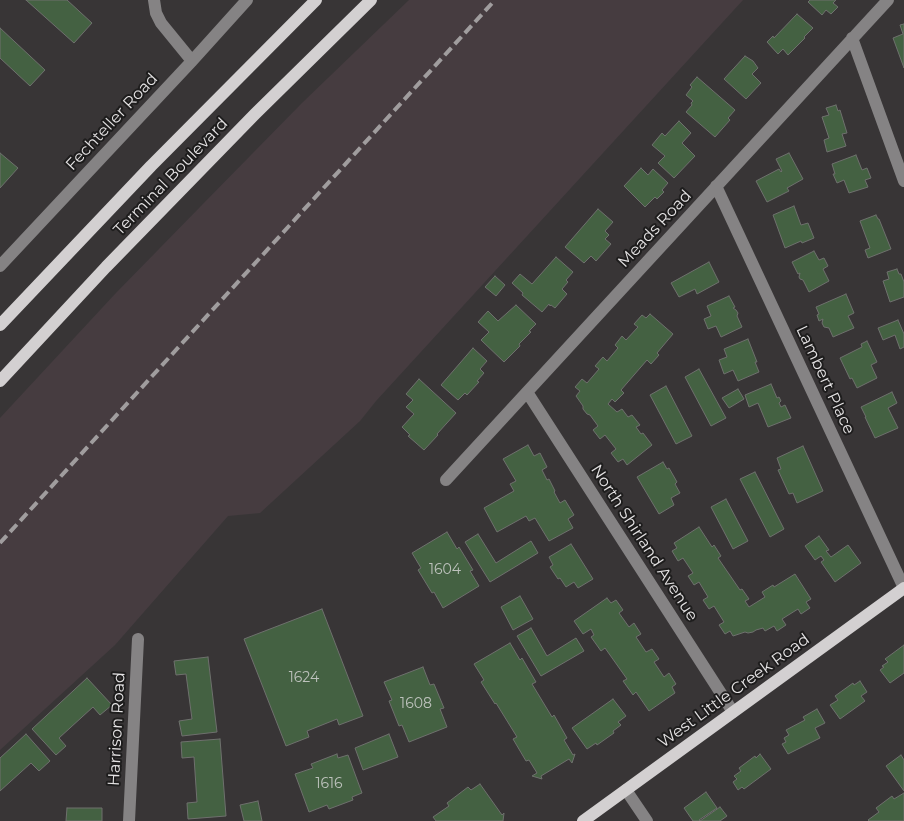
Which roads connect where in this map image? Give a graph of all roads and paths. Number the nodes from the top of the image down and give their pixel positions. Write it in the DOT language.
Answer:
graph roads {
  1 [pos="154,0"];
  2 [pos="247,0"];
  3 [pos="316,0"];
  4 [pos="371,0"];
  5 [pos="888,0"];
  6 [pos="852,38"];
  7 [pos="192,61"];
  8 [pos="904,181"];
  9 [pos="716,186"];
  10 [pos="0,266"];
  11 [pos="0,325"];
  12 [pos="0,380"];
  13 [pos="527,392"];
  14 [pos="446,480"];
  15 [pos="904,588"];
  16 [pos="138,639"];
  17 [pos="733,712"];
  18 [pos="626,790"];
  19 [pos="129,821"];
  20 [pos="583,821"];
  21 [pos="647,821"];
  1 -- 7 [label="street"];
  2 -- 7 [label="street, Fechteller Road"];
  3 -- 11 [label="main road, Terminal Boulevard"];
  4 -- 12 [label="main road, Terminal Boulevard"];
  5 -- 6 [label="street, Meads Road"];
  6 -- 8 [label="street"];
  6 -- 9 [label="street, Meads Road"];
  7 -- 10 [label="street, Fechteller Road"];
  9 -- 13 [label="street, Meads Road"];
  9 -- 15 [label="street, Lambert Place"];
  13 -- 14 [label="street, Meads Road"];
  13 -- 17 [label="street, North Shirland Avenue"];
  15 -- 17 [label="main road, West Little Creek Road"];
  16 -- 19 [label="street, Harrison Road"];
  17 -- 18 [label="main road, West Little Creek Road"];
  18 -- 20 [label="main road, West Little Creek Road"];
  18 -- 21 [label="street"];
}
